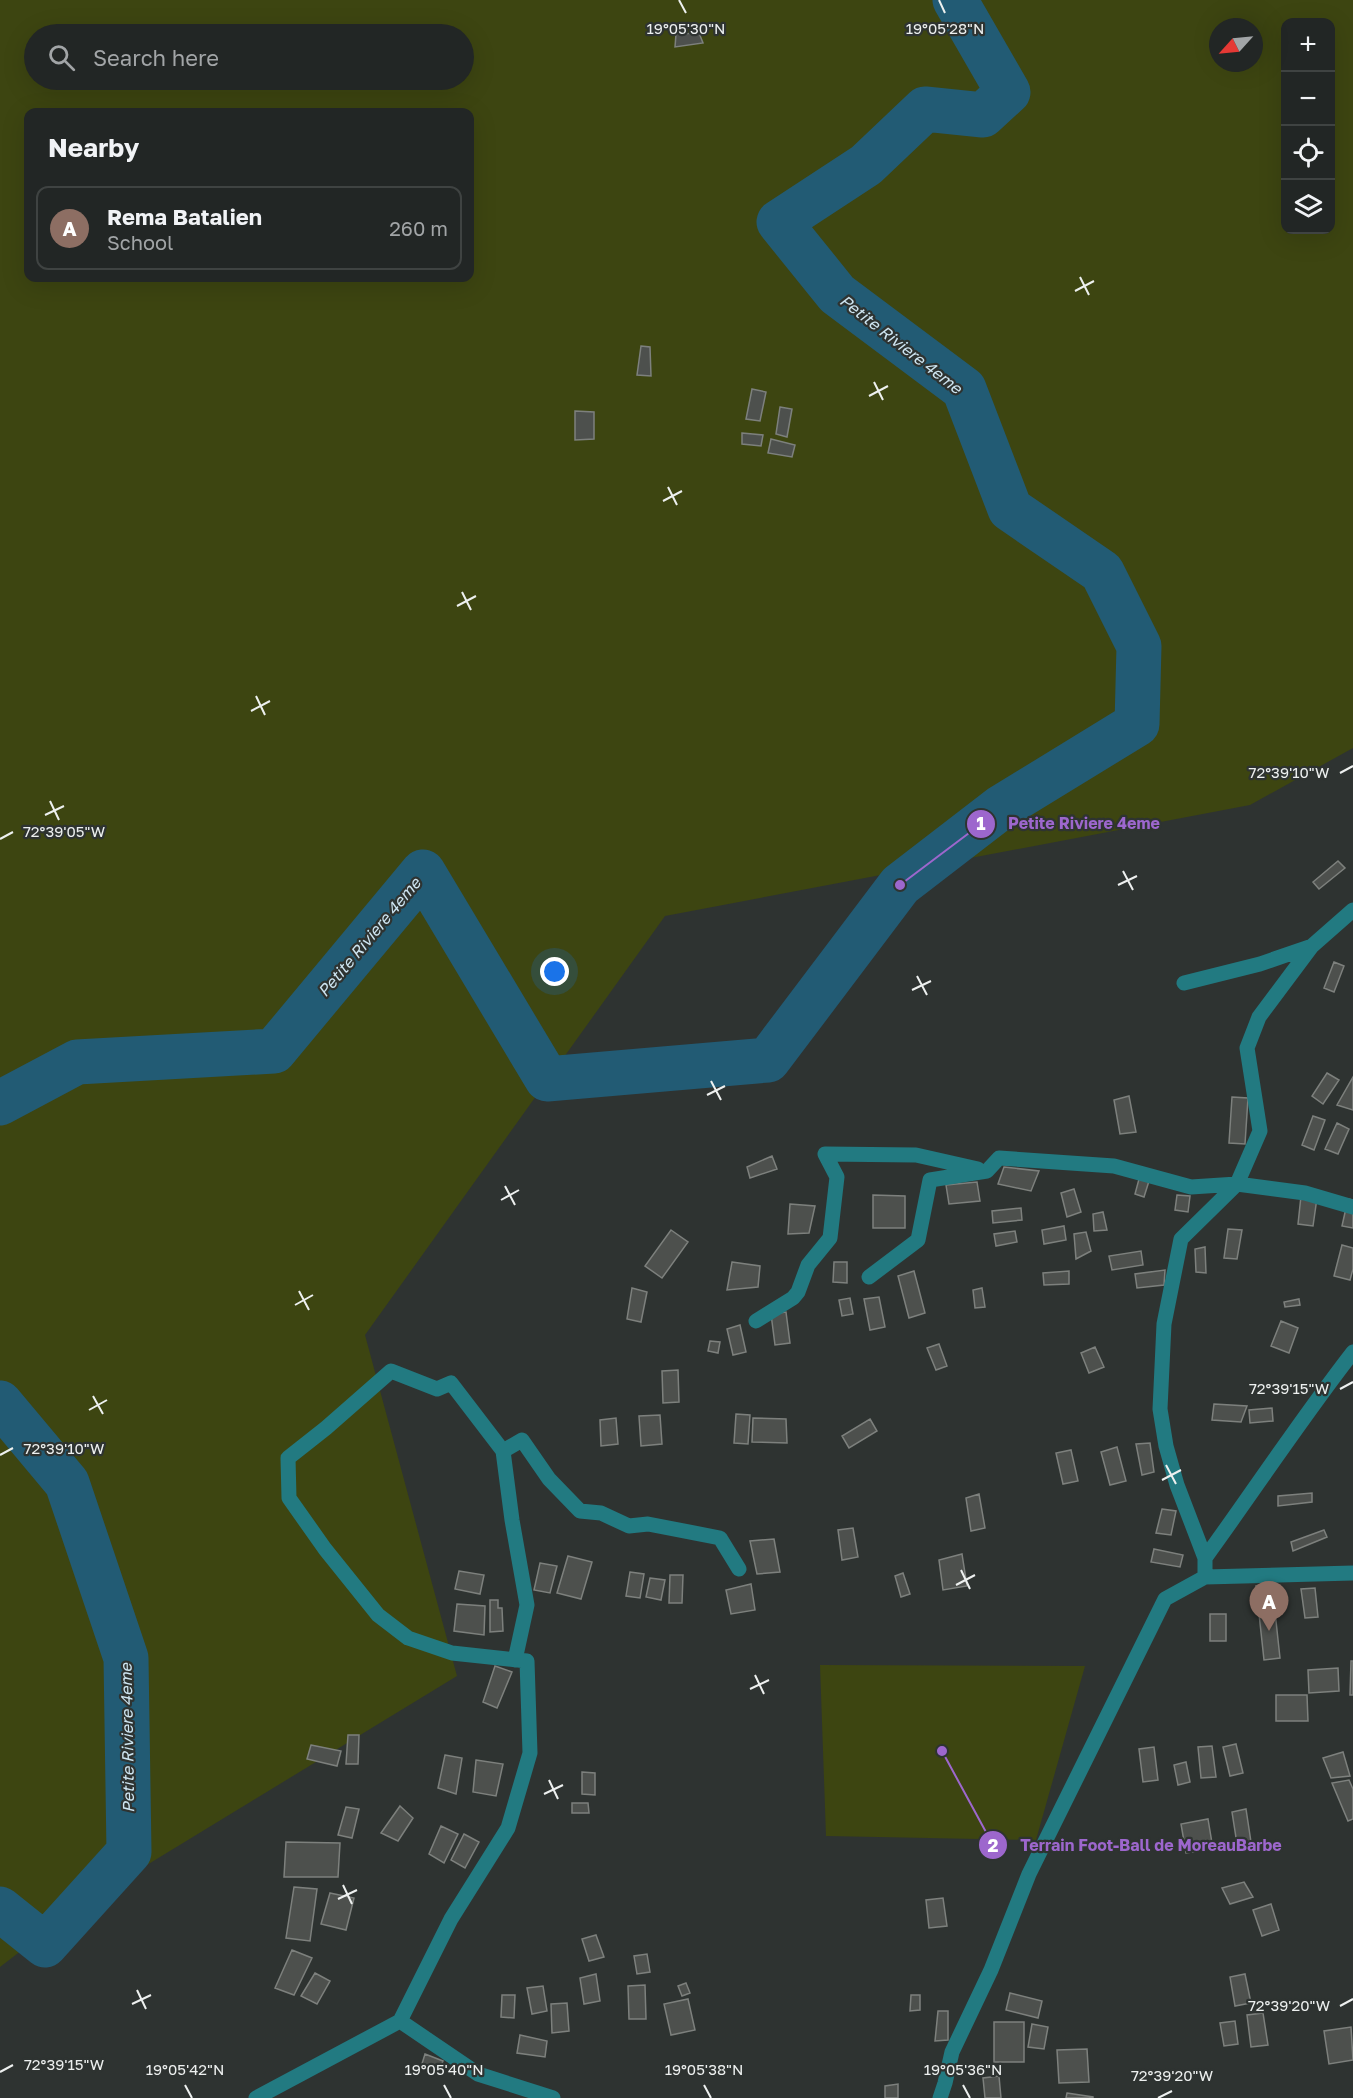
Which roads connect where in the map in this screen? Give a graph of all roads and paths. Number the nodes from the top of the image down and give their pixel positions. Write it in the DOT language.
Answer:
graph roads {
  1 [pos="1353,910"];
  2 [pos="1311,946"];
  3 [pos="1184,983"];
  4 [pos="987,1171"];
  5 [pos="1237,1184"];
  6 [pos="1353,1207"];
  7 [pos="869,1277"];
  8 [pos="756,1321"];
  9 [pos="1353,1353"];
  10 [pos="503,1451"];
  11 [pos="1205,1558"];
  12 [pos="739,1569"];
  13 [pos="1353,1573"];
  14 [pos="1205,1576"];
  15 [pos="515,1660"];
  16 [pos="400,2021"];
  17 [pos="256,2098"];
  18 [pos="552,2098"];
  19 [pos="940,2098"];
  1 -- 2 [label="street"];
  2 -- 3 [label="street"];
  2 -- 5 [label="street"];
  4 -- 5 [label="street"];
  4 -- 7 [label="street"];
  4 -- 8 [label="street"];
  5 -- 6 [label="street"];
  5 -- 11 [label="street"];
  9 -- 11 [label="street"];
  10 -- 12 [label="street"];
  10 -- 15 [label="street"];
  10 -- 15 [label="street"];
  11 -- 14 [label="street"];
  13 -- 14 [label="street"];
  14 -- 19 [label="street"];
  15 -- 16 [label="street"];
  16 -- 17 [label="street"];
  16 -- 18 [label="street"];
}
